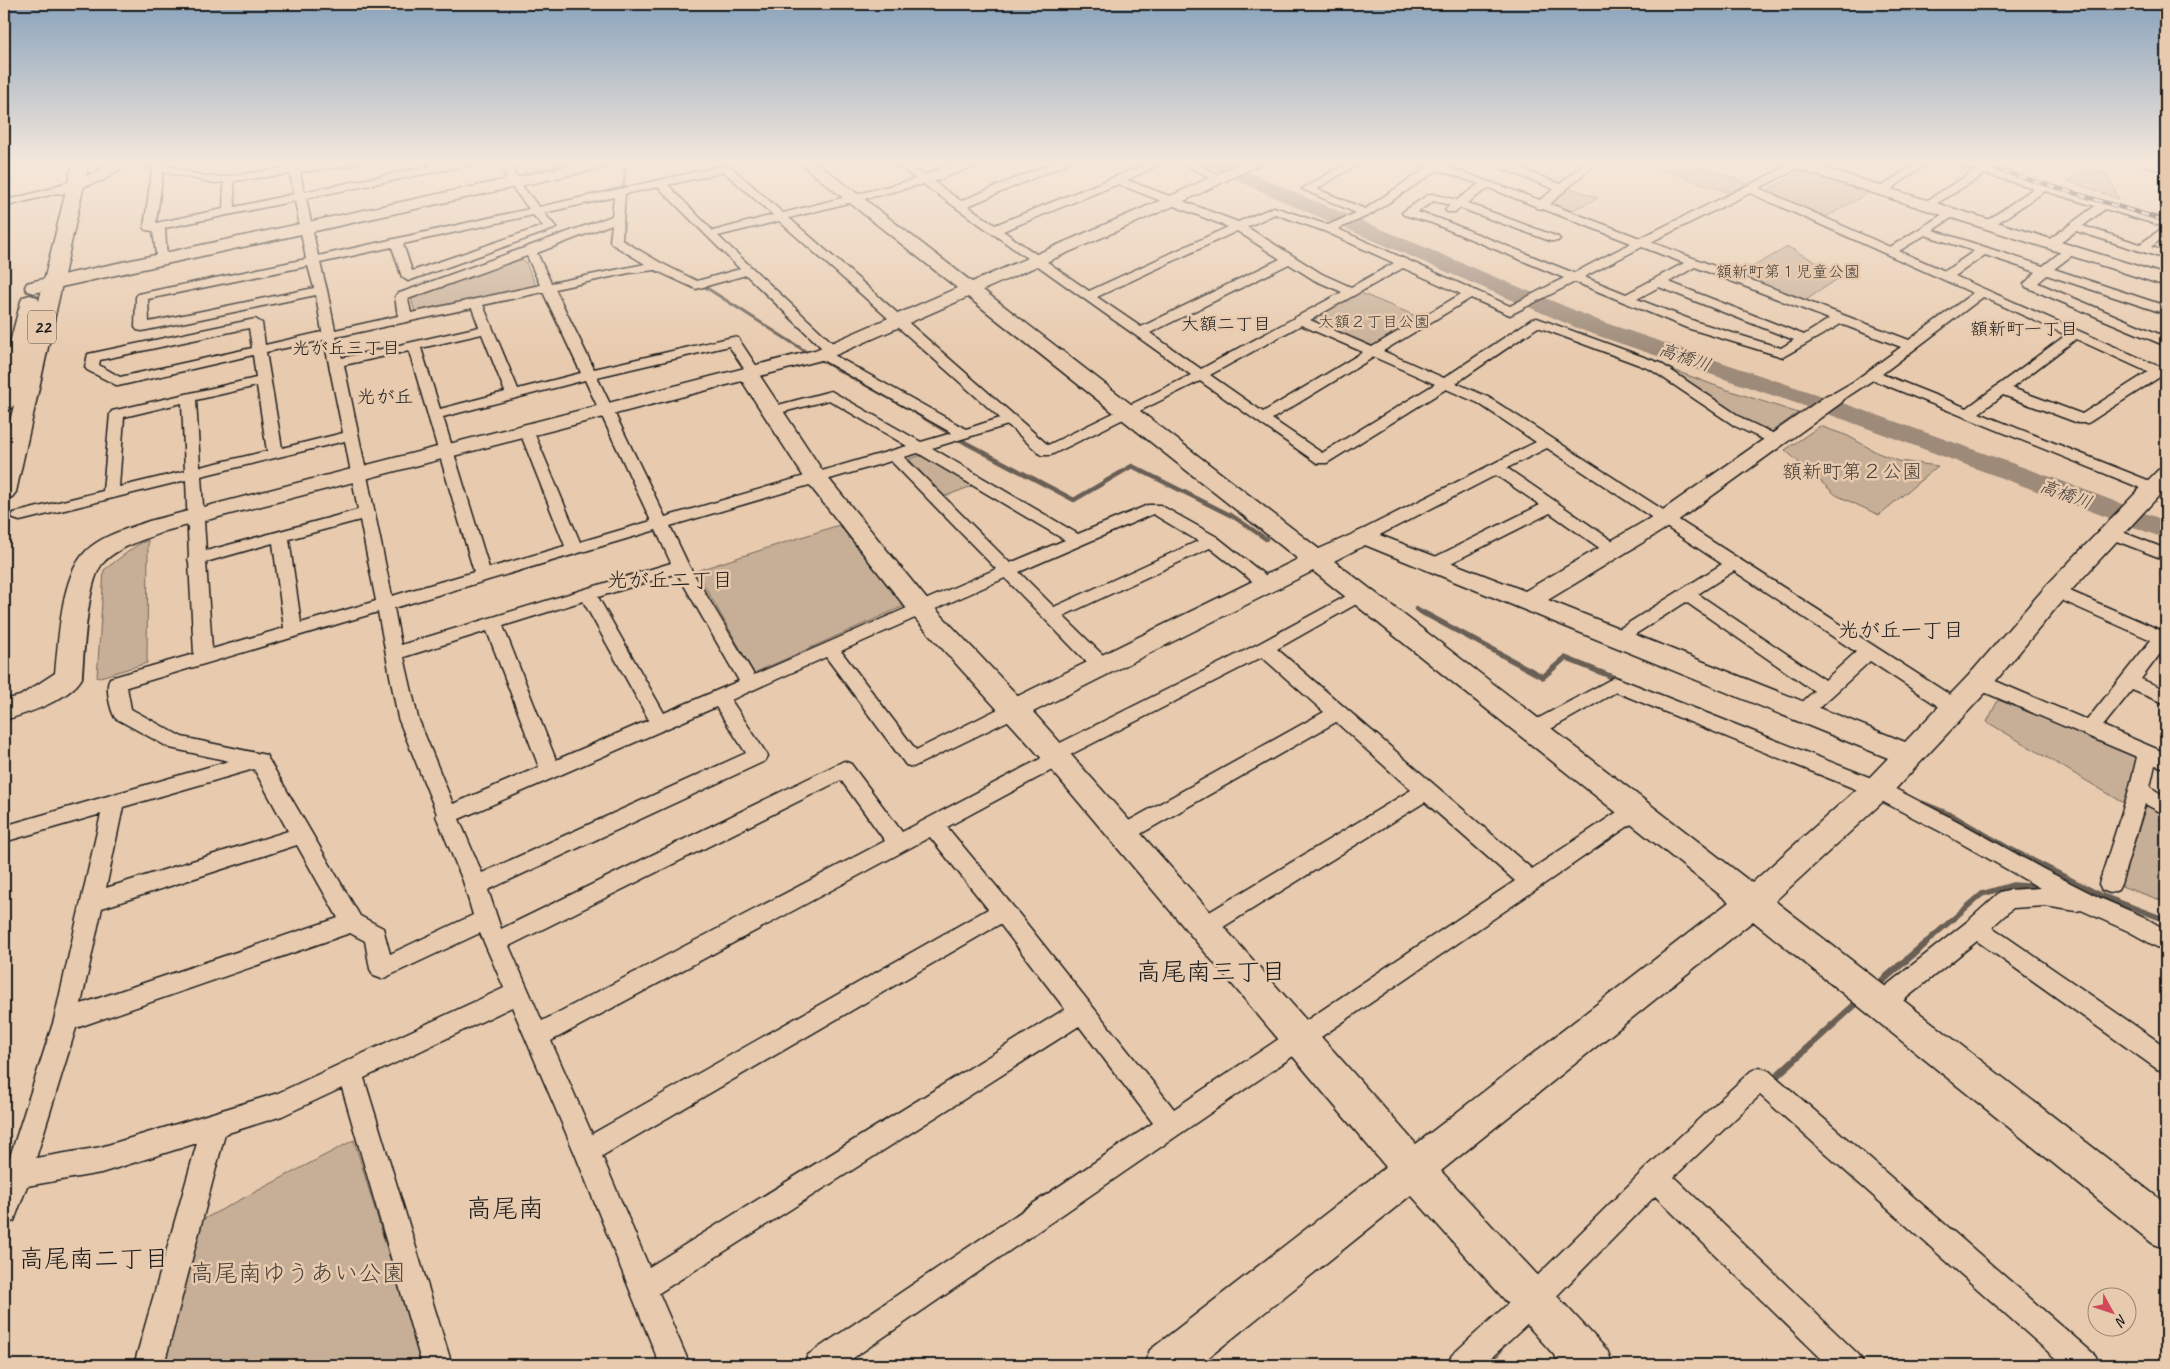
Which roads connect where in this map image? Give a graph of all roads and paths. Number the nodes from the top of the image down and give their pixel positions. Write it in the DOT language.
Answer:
graph roads {
  1 [pos="55,226"];
  2 [pos="62,226"];
  3 [pos="150,226"];
  4 [pos="164,226"];
  5 [pos="312,226"];
  6 [pos="466,226"];
  7 [pos="549,226"];
  8 [pos="597,226"];
  9 [pos="617,226"];
  10 [pos="701,226"];
  11 [pos="744,226"];
  12 [pos="792,226"];
  13 [pos="889,226"];
  14 [pos="988,226"];
  15 [pos="1004,226"];
  16 [pos="1115,226"];
  17 [pos="1237,226"];
  18 [pos="1324,226"];
  19 [pos="1336,226"];
  20 [pos="1448,226"];
  21 [pos="1532,226"];
  22 [pos="1582,226"];
  23 [pos="1596,226"];
  24 [pos="1675,226"];
  25 [pos="1834,226"];
  26 [pos="1932,226"];
  27 [pos="1995,226"];
  28 [pos="159,227"];
  29 [pos="307,227"];
  30 [pos="2074,227"];
  31 [pos="1331,228"];
  32 [pos="994,230"];
  33 [pos="2166,230"];
  34 [pos="1922,232"];
  35 [pos="710,235"];
  36 [pos="1562,235"];
  37 [pos="396,242"];
  38 [pos="1640,243"];
  39 [pos="2051,244"];
  40 [pos="2142,248"];
  41 [pos="2071,250"];
  42 [pos="530,251"];
  43 [pos="1891,251"];
  44 [pos="1983,251"];
  45 [pos="1519,255"];
  46 [pos="2166,255"];
  47 [pos="160,259"];
  48 [pos="1036,260"];
  49 [pos="1289,260"];
  50 [pos="313,262"];
  51 [pos="1403,263"];
  52 [pos="1694,264"];
  53 [pos="657,266"];
  54 [pos="2044,270"];
  55 [pos="748,271"];
  56 [pos="1946,276"];
  57 [pos="1574,278"];
  58 [pos="2166,281"];
  59 [pos="1659,282"];
  60 [pos="53,283"];
  61 [pos="548,286"];
  62 [pos="34,287"];
  63 [pos="970,289"];
  64 [pos="321,290"];
  65 [pos="1351,291"];
  66 [pos="1982,292"];
  67 [pos="1471,293"];
  68 [pos="1088,296"];
  69 [pos="1627,299"];
  70 [pos="476,303"];
  71 [pos="1512,310"];
  72 [pos="2166,310"];
  73 [pos="405,318"];
  74 [pos="1839,318"];
  75 [pos="899,320"];
  76 [pos="1300,320"];
  77 [pos="1537,322"];
  78 [pos="487,329"];
  79 [pos="1140,332"];
  80 [pos="2075,334"];
  81 [pos="329,335"];
  82 [pos="1805,340"];
  83 [pos="2166,342"];
  84 [pos="414,346"];
  85 [pos="1911,346"];
  86 [pos="259,350"];
  87 [pos="827,352"];
  88 [pos="1373,352"];
  89 [pos="337,363"];
  90 [pos="2162,369"];
  91 [pos="751,374"];
  92 [pos="588,375"];
  93 [pos="1201,375"];
  94 [pos="1872,375"];
  95 [pos="7,378"];
  96 [pos="264,380"];
  97 [pos="1445,384"];
  98 [pos="2003,390"];
  99 [pos="513,395"];
  100 [pos="189,397"];
  101 [pos="1834,400"];
  102 [pos="4,404"];
  103 [pos="606,410"];
  104 [pos="772,411"];
  105 [pos="1126,412"];
  106 [pos="1970,414"];
  107 [pos="434,415"];
  108 [pos="1263,418"];
  109 [pos="1010,420"];
  110 [pos="526,430"];
  111 [pos="352,435"];
  112 [pos="959,436"];
  113 [pos="1778,441"];
  114 [pos="1547,442"];
  115 [pos="920,446"];
  116 [pos="446,451"];
  117 [pos="275,454"];
  118 [pos="893,454"];
  119 [pos="1495,467"];
  120 [pos="359,474"];
  121 [pos="193,475"];
  122 [pos="815,477"];
  123 [pos="2162,480"];
  124 [pos="4,492"];
  125 [pos="111,494"];
  126 [pos="1551,506"];
  127 [pos="366,513"];
  128 [pos="20,516"];
  129 [pos="194,517"];
  130 [pos="1665,520"];
  131 [pos="661,523"];
  132 [pos="2113,532"];
  133 [pos="280,536"];
  134 [pos="1364,536"];
  135 [pos="1078,541"];
  136 [pos="1211,541"];
  137 [pos="574,548"];
  138 [pos="1614,550"];
  139 [pos="2166,555"];
  140 [pos="196,559"];
  141 [pos="1317,560"];
  142 [pos="1435,564"];
  143 [pos="1734,564"];
  144 [pos="681,566"];
  145 [pos="1008,571"];
  146 [pos="483,574"];
  147 [pos="1267,584"];
  148 [pos="2056,591"];
  149 [pos="588,594"];
  150 [pos="1361,594"];
  151 [pos="1686,594"];
  152 [pos="1526,601"];
  153 [pos="385,604"];
  154 [pos="920,608"];
  155 [pos="1052,615"];
  156 [pos="493,624"];
  157 [pos="292,631"];
  158 [pos="2165,637"];
  159 [pos="1617,638"];
  160 [pos="1264,648"];
  161 [pos="830,649"];
  162 [pos="1868,652"];
  163 [pos="394,654"];
  164 [pos="202,659"];
  165 [pos="1102,666"];
  166 [pos="2128,681"];
  167 [pos="1979,682"];
  168 [pos="750,684"];
  169 [pos="1826,690"];
  170 [pos="2166,697"];
  171 [pos="720,698"];
  172 [pos="1954,707"];
  173 [pos="4,710"];
  174 [pos="1013,710"];
  175 [pos="1338,712"];
  176 [pos="1801,713"];
  177 [pos="660,723"];
  178 [pos="2090,729"];
  179 [pos="1533,730"];
  180 [pos="1055,754"];
  181 [pos="2157,757"];
  182 [pos="259,760"];
  183 [pos="551,771"];
  184 [pos="1890,775"];
  185 [pos="2139,790"];
  186 [pos="1426,791"];
  187 [pos="114,802"];
  188 [pos="2166,807"];
  189 [pos="1636,810"];
  190 [pos="446,816"];
  191 [pos="933,826"];
  192 [pos="4,834"];
  193 [pos="1123,834"];
  194 [pos="301,835"];
  195 [pos="899,844"];
  196 [pos="1530,882"];
  197 [pos="2110,884"];
  198 [pos="475,886"];
  199 [pos="92,902"];
  200 [pos="1753,902"];
  201 [pos="2092,905"];
  202 [pos="1004,911"];
  203 [pos="486,920"];
  204 [pos="352,923"];
  205 [pos="1204,927"];
  206 [pos="1976,928"];
  207 [pos="496,942"];
  208 [pos="2166,942"];
  209 [pos="518,993"];
  210 [pos="1881,1004"];
  211 [pos="1081,1012"];
  212 [pos="66,1020"];
  213 [pos="538,1036"];
  214 [pos="1299,1038"];
  215 [pos="2166,1061"];
  216 [pos="350,1072"];
  217 [pos="215,1124"];
  218 [pos="1171,1125"];
  219 [pos="586,1151"];
  220 [pos="1414,1170"];
  221 [pos="11,1175"];
  222 [pos="1655,1177"];
  223 [pos="4,1211"];
  224 [pos="2166,1229"];
  225 [pos="643,1287"];
  226 [pos="1532,1301"];
  227 [pos="149,1365"];
  228 [pos="437,1365"];
  229 [pos="675,1365"];
  230 [pos="818,1365"];
  231 [pos="1165,1365"];
  232 [pos="1462,1365"];
  233 [pos="1592,1365"];
  234 [pos="1849,1365"];
  235 [pos="2085,1365"];
  1 -- 62 [label="street, 22"];
  2 -- 60 [label="street, 22"];
  3 -- 28 [label="street"];
  4 -- 28 [label="street"];
  5 -- 29 [label="street"];
  6 -- 37 [label="street"];
  7 -- 37 [label="street"];
  8 -- 42 [label="street"];
  9 -- 53 [label="street"];
  10 -- 35 [label="street"];
  11 -- 35 [label="street"];
  12 -- 75 [label="street"];
  13 -- 63 [label="street"];
  14 -- 32 [label="street"];
  15 -- 32 [label="street"];
  16 -- 48 [label="street"];
  17 -- 49 [label="street"];
  17 -- 68 [label="street"];
  18 -- 31 [label="street"];
  19 -- 31 [label="street"];
  20 -- 45 [label="street"];
  21 -- 36 [label="street"];
  22 -- 36 [label="street"];
  23 -- 38 [label="street"];
  24 -- 38 [label="street"];
  25 -- 43 [label="street"];
  26 -- 34 [label="street"];
  27 -- 39 [label="street"];
  28 -- 47 [label="street"];
  29 -- 47 [label="street"];
  29 -- 50 [label="street"];
  30 -- 39 [label="street"];
  30 -- 40 [label="street"];
  31 -- 51 [label="street"];
  32 -- 48 [label="street"];
  33 -- 40 [label="street"];
  34 -- 43 [label="street"];
  34 -- 44 [label="street"];
  35 -- 55 [label="street"];
  36 -- 45 [label="street"];
  37 -- 50 [label="street"];
  38 -- 52 [label="street"];
  38 -- 57 [label="street"];
  39 -- 41 [label="street"];
  40 -- 46 [label="street"];
  41 -- 54 [label="street"];
  41 -- 58 [label="street"];
  42 -- 61 [label="street"];
  42 -- 73 [label="street"];
  43 -- 56 [label="street"];
  44 -- 54 [label="street"];
  44 -- 56 [label="street"];
  45 -- 57 [label="street"];
  47 -- 60 [label="street"];
  48 -- 63 [label="street"];
  48 -- 68 [label="street"];
  49 -- 65 [label="street"];
  49 -- 79 [label="street"];
  50 -- 64 [label="street"];
  50 -- 64 [label="street"];
  51 -- 65 [label="street"];
  51 -- 67 [label="street"];
  52 -- 59 [label="street"];
  52 -- 74 [label="street"];
  53 -- 55 [label="street"];
  53 -- 61 [label="street"];
  54 -- 72 [label="street"];
  54 -- 83 [label="street"];
  55 -- 87 [label="street"];
  56 -- 66 [label="street"];
  57 -- 69 [label="street"];
  57 -- 71 [label="street"];
  59 -- 69 [label="street"];
  59 -- 82 [label="street"];
  60 -- 62 [label="street"];
  60 -- 124 [label="street, 22"];
  61 -- 70 [label="street"];
  61 -- 92 [label="street"];
  62 -- 95 [label="street, 22"];
  63 -- 75 [label="street"];
  63 -- 105 [label="street"];
  64 -- 81 [label="street"];
  65 -- 76 [label="street"];
  66 -- 80 [label="street"];
  66 -- 85 [label="street"];
  67 -- 71 [label="street"];
  67 -- 88 [label="street"];
  68 -- 79 [label="street"];
  69 -- 82 [label="street"];
  70 -- 73 [label="street"];
  70 -- 78 [label="street"];
  71 -- 77 [label="street"];
  73 -- 81 [label="street"];
  74 -- 82 [label="street"];
  74 -- 85 [label="street"];
  75 -- 87 [label="street"];
  75 -- 109 [label="street"];
  76 -- 88 [label="street"];
  76 -- 93 [label="street"];
  77 -- 97 [label="street"];
  77 -- 113 [label="street"];
  78 -- 84 [label="street"];
  78 -- 99 [label="street"];
  79 -- 93 [label="street"];
  80 -- 90 [label="street"];
  80 -- 98 [label="street"];
  81 -- 86 [label="street"];
  81 -- 89 [label="street"];
  84 -- 89 [label="street"];
  84 -- 107 [label="street"];
  85 -- 94 [label="street"];
  86 -- 86 [label="street"];
  86 -- 96 [label="street"];
  87 -- 91 [label="street"];
  87 -- 112 [label="street"];
  88 -- 97 [label="street"];
  88 -- 108 [label="street"];
  89 -- 111 [label="street"];
  90 -- 98 [label="street"];
  91 -- 92 [label="street"];
  91 -- 103 [label="street"];
  91 -- 104 [label="street"];
  92 -- 99 [label="street"];
  92 -- 103 [label="street"];
  93 -- 105 [label="street"];
  93 -- 108 [label="street"];
  94 -- 101 [label="street"];
  94 -- 106 [label="street"];
  95 -- 102 [label="street, 22"];
  96 -- 100 [label="street"];
  96 -- 117 [label="street"];
  97 -- 108 [label="street"];
  97 -- 114 [label="street"];
  98 -- 106 [label="street"];
  99 -- 107 [label="street"];
  100 -- 121 [label="street"];
  100 -- 125 [label="street"];
  101 -- 113 [label="street"];
  103 -- 110 [label="street"];
  103 -- 131 [label="street"];
  104 -- 115 [label="street"];
  104 -- 122 [label="street"];
  105 -- 109 [label="street"];
  105 -- 141 [label="street"];
  106 -- 123 [label="street"];
  107 -- 116 [label="street"];
  109 -- 112 [label="street"];
  110 -- 116 [label="street"];
  110 -- 137 [label="street"];
  111 -- 117 [label="street"];
  111 -- 120 [label="street"];
  112 -- 115 [label="street"];
  113 -- 130 [label="street"];
  114 -- 119 [label="street"];
  114 -- 130 [label="street"];
  115 -- 118 [label="street"];
  115 -- 135 [label="street"];
  116 -- 120 [label="street"];
  116 -- 146 [label="street"];
  117 -- 121 [label="street"];
  118 -- 122 [label="street"];
  118 -- 145 [label="street"];
  119 -- 126 [label="street"];
  119 -- 134 [label="street"];
  120 -- 127 [label="street"];
  120 -- 129 [label="street"];
  121 -- 125 [label="street"];
  121 -- 129 [label="street"];
  122 -- 131 [label="street"];
  122 -- 154 [label="street"];
  123 -- 132 [label="street"];
  125 -- 128 [label="street"];
  126 -- 138 [label="street"];
  126 -- 142 [label="street"];
  127 -- 133 [label="street"];
  127 -- 153 [label="street"];
  129 -- 140 [label="street"];
  129 -- 173 [label="street"];
  130 -- 138 [label="street"];
  130 -- 143 [label="street"];
  131 -- 137 [label="street"];
  131 -- 144 [label="street"];
  132 -- 139 [label="street"];
  132 -- 148 [label="street"];
  133 -- 140 [label="street"];
  133 -- 157 [label="street"];
  134 -- 141 [label="street"];
  134 -- 142 [label="street"];
  135 -- 136 [label="street"];
  135 -- 145 [label="street"];
  136 -- 147 [label="street"];
  136 -- 155 [label="street"];
  137 -- 146 [label="street"];
  138 -- 152 [label="street"];
  140 -- 164 [label="street"];
  141 -- 147 [label="street"];
  141 -- 150 [label="street"];
  142 -- 152 [label="street"];
  143 -- 151 [label="street"];
  143 -- 162 [label="street"];
  144 -- 149 [label="street"];
  144 -- 168 [label="street"];
  145 -- 154 [label="street"];
  145 -- 155 [label="street"];
  146 -- 153 [label="street"];
  147 -- 165 [label="street"];
  148 -- 158 [label="street"];
  148 -- 167 [label="street"];
  149 -- 156 [label="street"];
  149 -- 177 [label="street"];
  150 -- 160 [label="street"];
  150 -- 179 [label="street"];
  151 -- 159 [label="street"];
  151 -- 169 [label="street"];
  152 -- 159 [label="street"];
  153 -- 157 [label="street"];
  153 -- 163 [label="street"];
  154 -- 161 [label="street"];
  154 -- 174 [label="street"];
  155 -- 165 [label="street"];
  156 -- 163 [label="street"];
  156 -- 183 [label="street"];
  157 -- 164 [label="street"];
  158 -- 166 [label="street"];
  159 -- 176 [label="street"];
  160 -- 175 [label="street"];
  160 -- 180 [label="street"];
  161 -- 168 [label="street"];
  161 -- 174 [label="street"];
  162 -- 169 [label="street"];
  162 -- 172 [label="street"];
  163 -- 190 [label="street"];
  164 -- 182 [label="street"];
  165 -- 174 [label="street"];
  166 -- 170 [label="street"];
  166 -- 178 [label="street"];
  167 -- 172 [label="street"];
  167 -- 178 [label="street"];
  168 -- 171 [label="street"];
  169 -- 176 [label="street"];
  171 -- 177 [label="street"];
  171 -- 198 [label="street"];
  172 -- 184 [label="street"];
  174 -- 180 [label="street"];
  175 -- 186 [label="street"];
  175 -- 193 [label="street"];
  176 -- 184 [label="street"];
  177 -- 183 [label="street"];
  178 -- 181 [label="street"];
  179 -- 184 [label="street"];
  179 -- 189 [label="street"];
  180 -- 191 [label="street"];
  180 -- 193 [label="street"];
  181 -- 185 [label="street"];
  182 -- 187 [label="street"];
  182 -- 194 [label="street"];
  183 -- 190 [label="street"];
  184 -- 200 [label="street"];
  184 -- 201 [label="street"];
  185 -- 188 [label="street"];
  185 -- 197 [label="street"];
  186 -- 196 [label="street"];
  186 -- 205 [label="street"];
  187 -- 192 [label="street"];
  187 -- 199 [label="street"];
  189 -- 196 [label="street"];
  189 -- 200 [label="street"];
  190 -- 198 [label="street"];
  191 -- 195 [label="street"];
  191 -- 202 [label="street"];
  193 -- 205 [label="street"];
  194 -- 199 [label="street"];
  194 -- 204 [label="street"];
  195 -- 207 [label="street"];
  195 -- 213 [label="street"];
  196 -- 214 [label="street"];
  198 -- 203 [label="street"];
  199 -- 212 [label="street"];
  200 -- 210 [label="street"];
  200 -- 220 [label="street"];
  201 -- 206 [label="street"];
  201 -- 208 [label="street"];
  202 -- 211 [label="street"];
  202 -- 219 [label="street"];
  203 -- 204 [label="street"];
  203 -- 207 [label="street"];
  204 -- 212 [label="street"];
  205 -- 214 [label="street"];
  206 -- 210 [label="street"];
  206 -- 215 [label="street"];
  207 -- 209 [label="street"];
  209 -- 213 [label="street"];
  209 -- 216 [label="street"];
  210 -- 224 [label="street"];
  211 -- 218 [label="street"];
  211 -- 225 [label="street"];
  212 -- 221 [label="street"];
  213 -- 219 [label="street"];
  214 -- 218 [label="street"];
  214 -- 220 [label="street"];
  216 -- 217 [label="street"];
  216 -- 228 [label="street"];
  217 -- 221 [label="street"];
  217 -- 227 [label="street"];
  218 -- 230 [label="street"];
  219 -- 225 [label="street"];
  220 -- 226 [label="street"];
  220 -- 231 [label="street"];
  221 -- 223 [label="street"];
  222 -- 226 [label="street"];
  222 -- 234 [label="street"];
  222 -- 235 [label="street"];
  225 -- 229 [label="street"];
  226 -- 232 [label="street"];
  226 -- 233 [label="street"];
}
